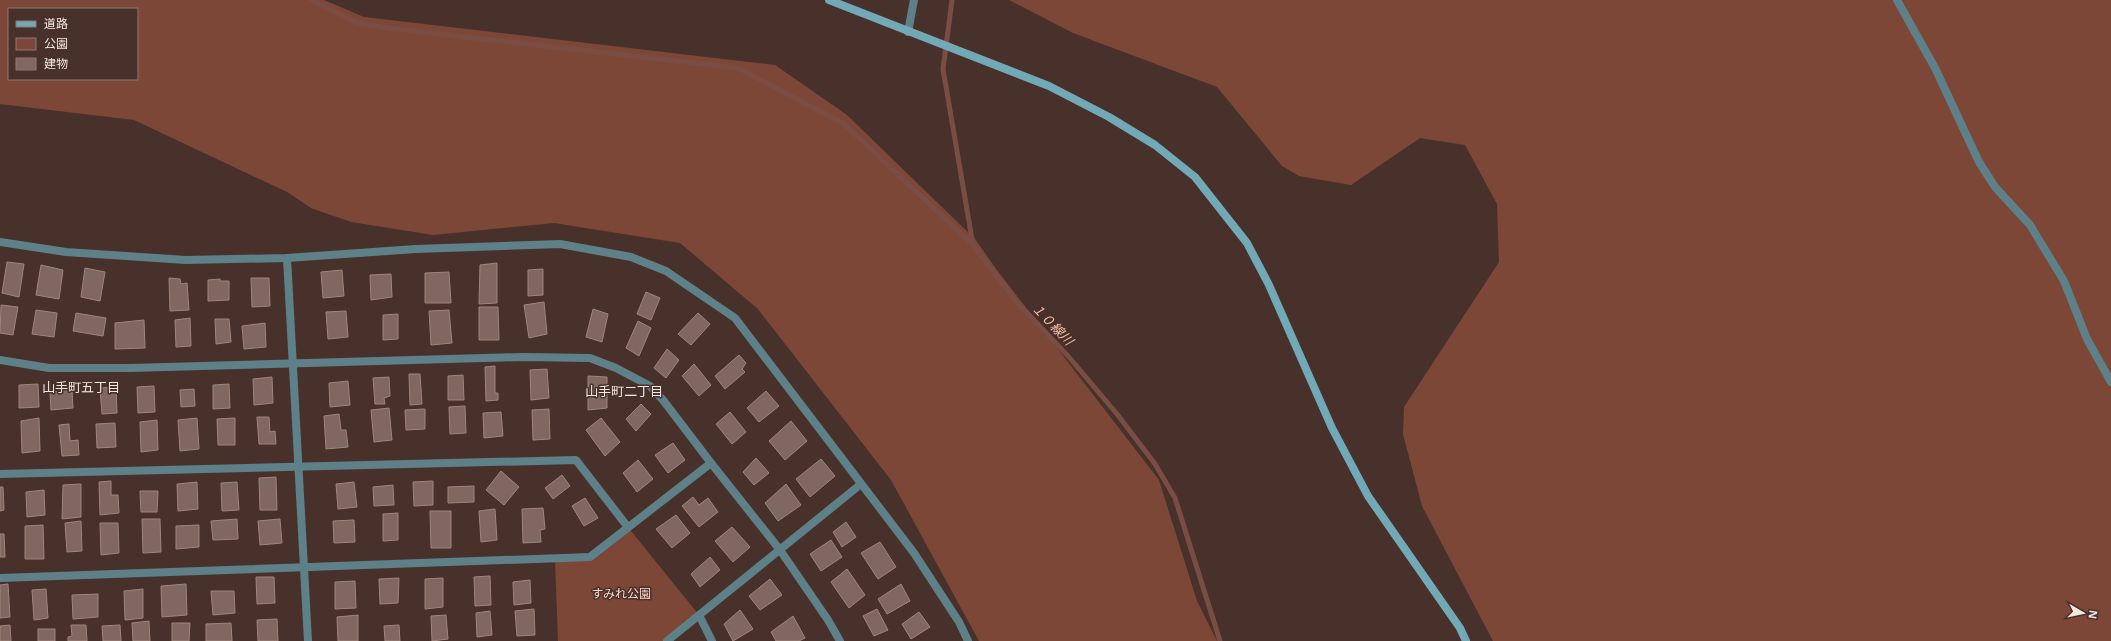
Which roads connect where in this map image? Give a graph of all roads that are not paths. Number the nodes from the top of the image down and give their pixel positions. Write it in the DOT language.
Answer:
graph roads {
  1 [pos="829,0"];
  2 [pos="914,0"];
  3 [pos="1898,0"];
  4 [pos="908,32"];
  5 [pos="0,242"];
  6 [pos="287,258"];
  7 [pos="0,360"];
  8 [pos="294,363"];
  9 [pos="2111,382"];
  10 [pos="711,464"];
  11 [pos="299,467"];
  12 [pos="0,474"];
  13 [pos="862,484"];
  14 [pos="627,526"];
  15 [pos="780,550"];
  16 [pos="305,568"];
  17 [pos="0,578"];
  18 [pos="698,615"];
  19 [pos="308,641"];
  20 [pos="667,641"];
  21 [pos="712,641"];
  22 [pos="840,641"];
  23 [pos="968,641"];
  24 [pos="1466,641"];
  1 -- 4 [label="street"];
  2 -- 4 [label="street"];
  3 -- 9 [label="street"];
  4 -- 24 [label="street"];
  5 -- 6 [label="street"];
  6 -- 8 [label="street"];
  6 -- 13 [label="street"];
  7 -- 8 [label="street"];
  8 -- 10 [label="street"];
  8 -- 11 [label="street"];
  10 -- 14 [label="street"];
  10 -- 15 [label="street"];
  11 -- 12 [label="street"];
  11 -- 14 [label="street"];
  11 -- 16 [label="street"];
  13 -- 15 [label="street"];
  13 -- 23 [label="street"];
  14 -- 16 [label="street"];
  15 -- 18 [label="street"];
  15 -- 22 [label="street"];
  16 -- 17 [label="street"];
  16 -- 19 [label="street"];
  18 -- 20 [label="street"];
  18 -- 21 [label="street"];
}
